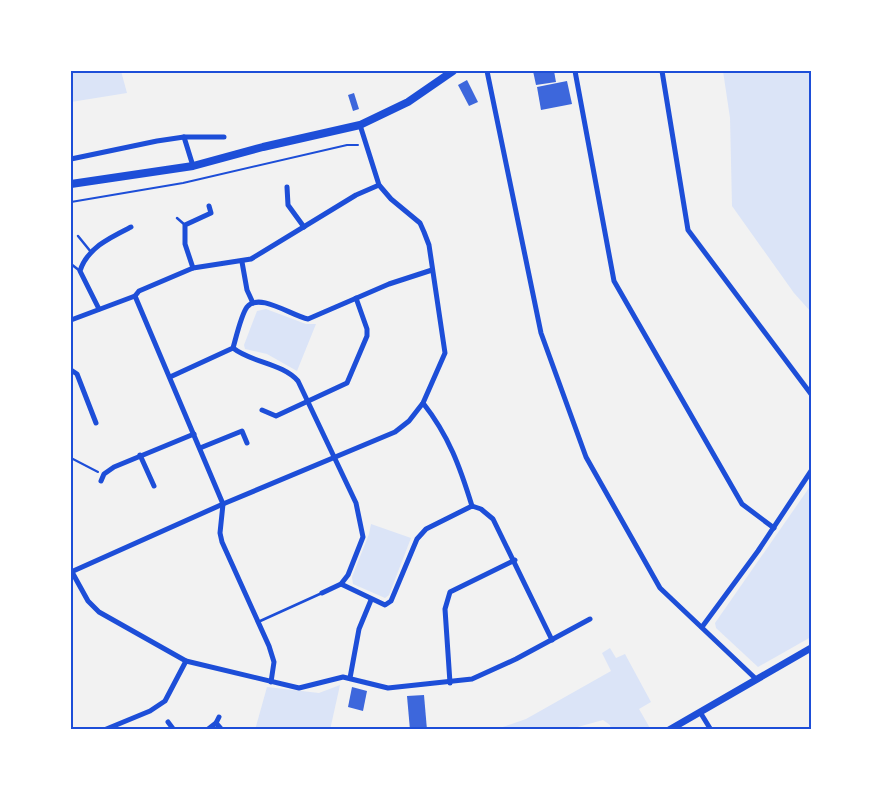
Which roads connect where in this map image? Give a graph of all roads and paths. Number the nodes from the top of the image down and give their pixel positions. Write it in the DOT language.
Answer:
graph roads {
  1 [pos="453,71"];
  2 [pos="487,71"];
  3 [pos="575,71"];
  4 [pos="662,71"];
  5 [pos="360,125"];
  6 [pos="184,137"];
  7 [pos="224,137"];
  8 [pos="356,145"];
  9 [pos="71,159"];
  10 [pos="193,166"];
  11 [pos="71,184"];
  12 [pos="379,184"];
  13 [pos="287,187"];
  14 [pos="71,202"];
  15 [pos="210,206"];
  16 [pos="177,218"];
  17 [pos="185,226"];
  18 [pos="304,226"];
  19 [pos="131,227"];
  20 [pos="78,236"];
  21 [pos="92,252"];
  22 [pos="242,262"];
  23 [pos="71,264"];
  24 [pos="193,268"];
  25 [pos="432,270"];
  26 [pos="80,271"];
  27 [pos="135,296"];
  28 [pos="356,298"];
  29 [pos="253,303"];
  30 [pos="99,309"];
  31 [pos="71,320"];
  32 [pos="233,348"];
  33 [pos="71,370"];
  34 [pos="170,377"];
  35 [pos="811,394"];
  36 [pos="309,401"];
  37 [pos="423,404"];
  38 [pos="262,410"];
  39 [pos="96,423"];
  40 [pos="194,434"];
  41 [pos="247,443"];
  42 [pos="200,448"];
  43 [pos="140,455"];
  44 [pos="71,458"];
  45 [pos="335,458"];
  46 [pos="811,471"];
  47 [pos="104,474"];
  48 [pos="101,481"];
  49 [pos="154,486"];
  50 [pos="223,504"];
  51 [pos="472,506"];
  52 [pos="774,528"];
  53 [pos="514,560"];
  54 [pos="72,572"];
  55 [pos="341,584"];
  56 [pos="322,593"];
  57 [pos="371,600"];
  58 [pos="590,619"];
  59 [pos="258,622"];
  60 [pos="702,627"];
  61 [pos="552,640"];
  62 [pos="811,648"];
  63 [pos="186,661"];
  64 [pos="350,678"];
  65 [pos="756,679"];
  66 [pos="271,682"];
  67 [pos="450,683"];
  68 [pos="700,712"];
  69 [pos="219,717"];
  70 [pos="168,722"];
  71 [pos="216,723"];
  72 [pos="104,730"];
  73 [pos="174,730"];
  74 [pos="207,730"];
  75 [pos="222,730"];
  76 [pos="668,730"];
  77 [pos="711,730"];
  1 -- 5 [label="main road"];
  2 -- 60 [label="street"];
  3 -- 52 [label="street"];
  4 -- 35 [label="street"];
  5 -- 10 [label="main road"];
  5 -- 12 [label="street"];
  6 -- 7 [label="street"];
  6 -- 9 [label="street"];
  6 -- 10 [label="street"];
  8 -- 14 [label="path"];
  10 -- 11 [label="main road"];
  12 -- 18 [label="street"];
  12 -- 25 [label="street"];
  13 -- 18 [label="street"];
  15 -- 17 [label="street"];
  16 -- 17 [label="lane"];
  17 -- 24 [label="street"];
  18 -- 22 [label="street"];
  19 -- 21 [label="street"];
  20 -- 21 [label="lane"];
  21 -- 26 [label="street"];
  22 -- 24 [label="street"];
  22 -- 29 [label="street"];
  23 -- 26 [label="lane"];
  24 -- 27 [label="street"];
  25 -- 28 [label="street"];
  25 -- 37 [label="street"];
  26 -- 30 [label="street"];
  27 -- 30 [label="street"];
  27 -- 34 [label="street"];
  28 -- 29 [label="street"];
  28 -- 36 [label="street"];
  29 -- 32 [label="street"];
  30 -- 31 [label="street"];
  32 -- 34 [label="street"];
  32 -- 36 [label="street"];
  33 -- 39 [label="street"];
  34 -- 40 [label="street"];
  36 -- 38 [label="street"];
  36 -- 45 [label="street"];
  37 -- 45 [label="street"];
  37 -- 51 [label="street"];
  40 -- 42 [label="street"];
  40 -- 43 [label="street"];
  41 -- 42 [label="street"];
  42 -- 50 [label="street"];
  43 -- 47 [label="street"];
  43 -- 49 [label="street"];
  44 -- 47 [label="path"];
  45 -- 50 [label="street"];
  45 -- 55 [label="street"];
  46 -- 52 [label="street"];
  47 -- 48 [label="street"];
  50 -- 54 [label="street"];
  50 -- 59 [label="street"];
  51 -- 53 [label="street"];
  51 -- 57 [label="street"];
  52 -- 60 [label="street"];
  53 -- 61 [label="street"];
  53 -- 67 [label="street"];
  54 -- 63 [label="street"];
  55 -- 56 [label="street"];
  55 -- 57 [label="street"];
  56 -- 59 [label="lane"];
  57 -- 64 [label="street"];
  58 -- 61 [label="street"];
  59 -- 66 [label="street"];
  60 -- 65 [label="street"];
  61 -- 67 [label="street"];
  62 -- 65 [label="street"];
  63 -- 66 [label="street"];
  63 -- 72 [label="street"];
  64 -- 66 [label="street"];
  64 -- 67 [label="street"];
  65 -- 68 [label="street"];
  68 -- 76 [label="street"];
  68 -- 77 [label="street"];
  69 -- 71 [label="street"];
  70 -- 73 [label="street"];
  71 -- 74 [label="street"];
  71 -- 75 [label="street"];
}
